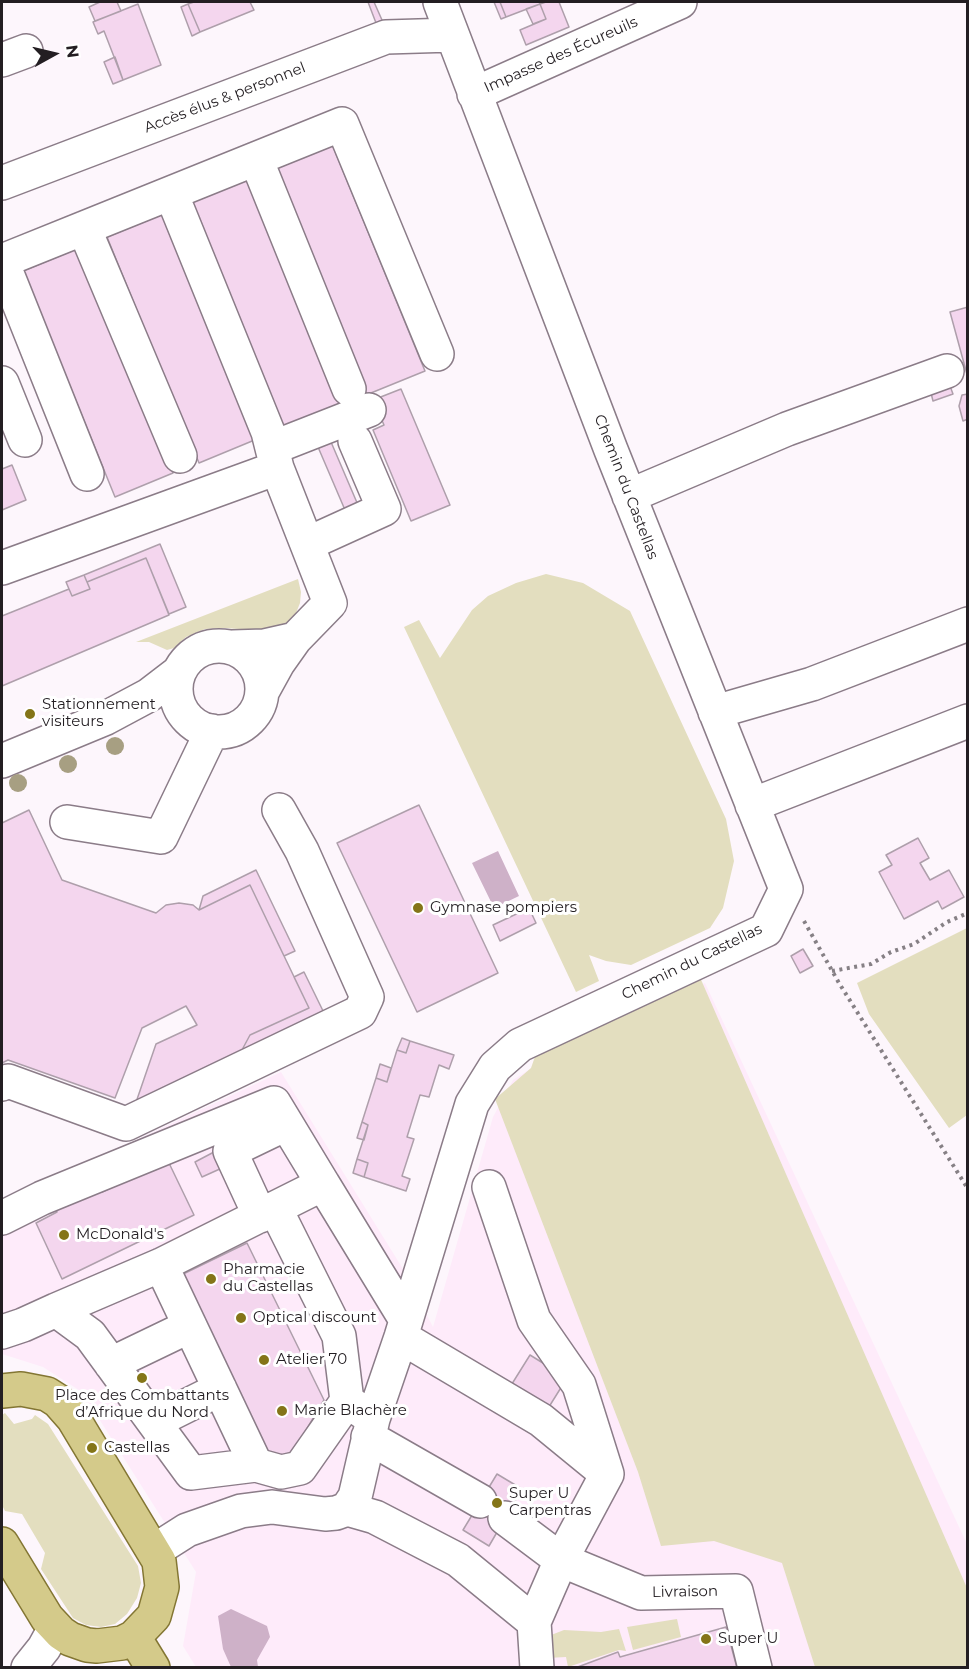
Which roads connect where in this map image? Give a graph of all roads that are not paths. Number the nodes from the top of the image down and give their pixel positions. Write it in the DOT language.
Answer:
graph roads {
  1 [pos="440,2"];
  2 [pos="680,2"];
  3 [pos="452,35"];
  4 [pos="474,94"];
  5 [pos="256,159"];
  6 [pos="2,183"];
  7 [pos="171,193"];
  8 [pos="84,228"];
  9 [pos="437,354"];
  10 [pos="947,371"];
  11 [pos="2,383"];
  12 [pos="25,440"];
  13 [pos="355,441"];
  14 [pos="180,456"];
  15 [pos="275,458"];
  16 [pos="87,474"];
  17 [pos="629,496"];
  18 [pos="307,544"];
  19 [pos="2,568"];
  20 [pos="968,624"];
  21 [pos="295,639"];
  22 [pos="233,647"];
  23 [pos="179,672"];
  24 [pos="262,692"];
  25 [pos="715,712"];
  26 [pos="106,718"];
  27 [pos="968,721"];
  28 [pos="199,725"];
  29 [pos="2,761"];
  30 [pos="752,805"];
  31 [pos="279,810"];
  32 [pos="67,822"];
  33 [pos="2,1084"];
  34 [pos="286,1124"];
  35 [pos="323,1184"];
  36 [pos="489,1187"];
  37 [pos="267,1212"];
  38 [pos="2,1218"];
  39 [pos="161,1265"];
  40 [pos="56,1310"];
  41 [pos="190,1326"];
  42 [pos="404,1328"];
  43 [pos="2,1332"];
  44 [pos="111,1364"];
  45 [pos="220,1389"];
  46 [pos="2,1391"];
  47 [pos="347,1401"];
  48 [pos="154,1422"];
  49 [pos="371,1428"];
  50 [pos="256,1465"];
  51 [pos="607,1474"];
  52 [pos="347,1509"];
  53 [pos="2,1544"];
  54 [pos="154,1551"];
  55 [pos="561,1560"];
  56 [pos="534,1622"];
  57 [pos="55,1628"];
  58 [pos="134,1637"];
  59 [pos="28,1668"];
  60 [pos="153,1668"];
  61 [pos="537,1668"];
  62 [pos="756,1668"];
  1 -- 3 [label="street, Chemin du Castellas"];
  2 -- 4 [label="street, Impasse des Écureuils"];
  3 -- 4 [label="street, Chemin du Castellas"];
  3 -- 6 [label="street, Accès élus & personnel"];
  4 -- 17 [label="street, Chemin du Castellas"];
  5 -- 7 [label="street"];
  5 -- 9 [label="street"];
  5 -- 15 [label="street"];
  7 -- 8 [label="street"];
  7 -- 15 [label="street"];
  8 -- 14 [label="street"];
  8 -- 16 [label="street"];
  10 -- 17 [label="street"];
  11 -- 12 [label="street"];
  13 -- 18 [label="street"];
  15 -- 18 [label="street"];
  15 -- 19 [label="street"];
  17 -- 25 [label="street, Chemin du Castellas"];
  18 -- 21 [label="street"];
  20 -- 25 [label="street"];
  21 -- 22 [label="street"];
  21 -- 24 [label="street"];
  22 -- 23 [label="street"];
  22 -- 24 [label="street"];
  23 -- 26 [label="street"];
  23 -- 28 [label="street"];
  24 -- 28 [label="street"];
  25 -- 30 [label="street, Chemin du Castellas"];
  26 -- 28 [label="street"];
  26 -- 29 [label="street"];
  27 -- 30 [label="street"];
  28 -- 32 [label="street"];
  30 -- 42 [label="street, Chemin du Castellas"];
  31 -- 33 [label="street"];
  34 -- 35 [label="street"];
  34 -- 37 [label="street"];
  34 -- 38 [label="street"];
  35 -- 37 [label="street"];
  35 -- 42 [label="street"];
  36 -- 51 [label="street"];
  37 -- 39 [label="street"];
  37 -- 47 [label="street"];
  39 -- 40 [label="street"];
  39 -- 41 [label="street"];
  40 -- 43 [label="street"];
  40 -- 44 [label="street"];
  41 -- 44 [label="street"];
  41 -- 45 [label="street"];
  42 -- 49 [label="street, Chemin du Castellas"];
  42 -- 51 [label="street"];
  44 -- 48 [label="street"];
  45 -- 48 [label="street"];
  45 -- 50 [label="street"];
  46 -- 54 [label="main road"];
  47 -- 49 [label="street"];
  47 -- 50 [label="street"];
  48 -- 50 [label="street"];
  49 -- 52 [label="street, Chemin du Castellas"];
  49 -- 55 [label="street"];
  51 -- 55 [label="street"];
  52 -- 54 [label="street"];
  52 -- 56 [label="street"];
  53 -- 57 [label="main road"];
  54 -- 58 [label="main road"];
  55 -- 56 [label="street"];
  55 -- 62 [label="street, Livraison"];
  56 -- 61 [label="street"];
  57 -- 58 [label="main road"];
  57 -- 59 [label="street"];
  58 -- 60 [label="main road"];
}
